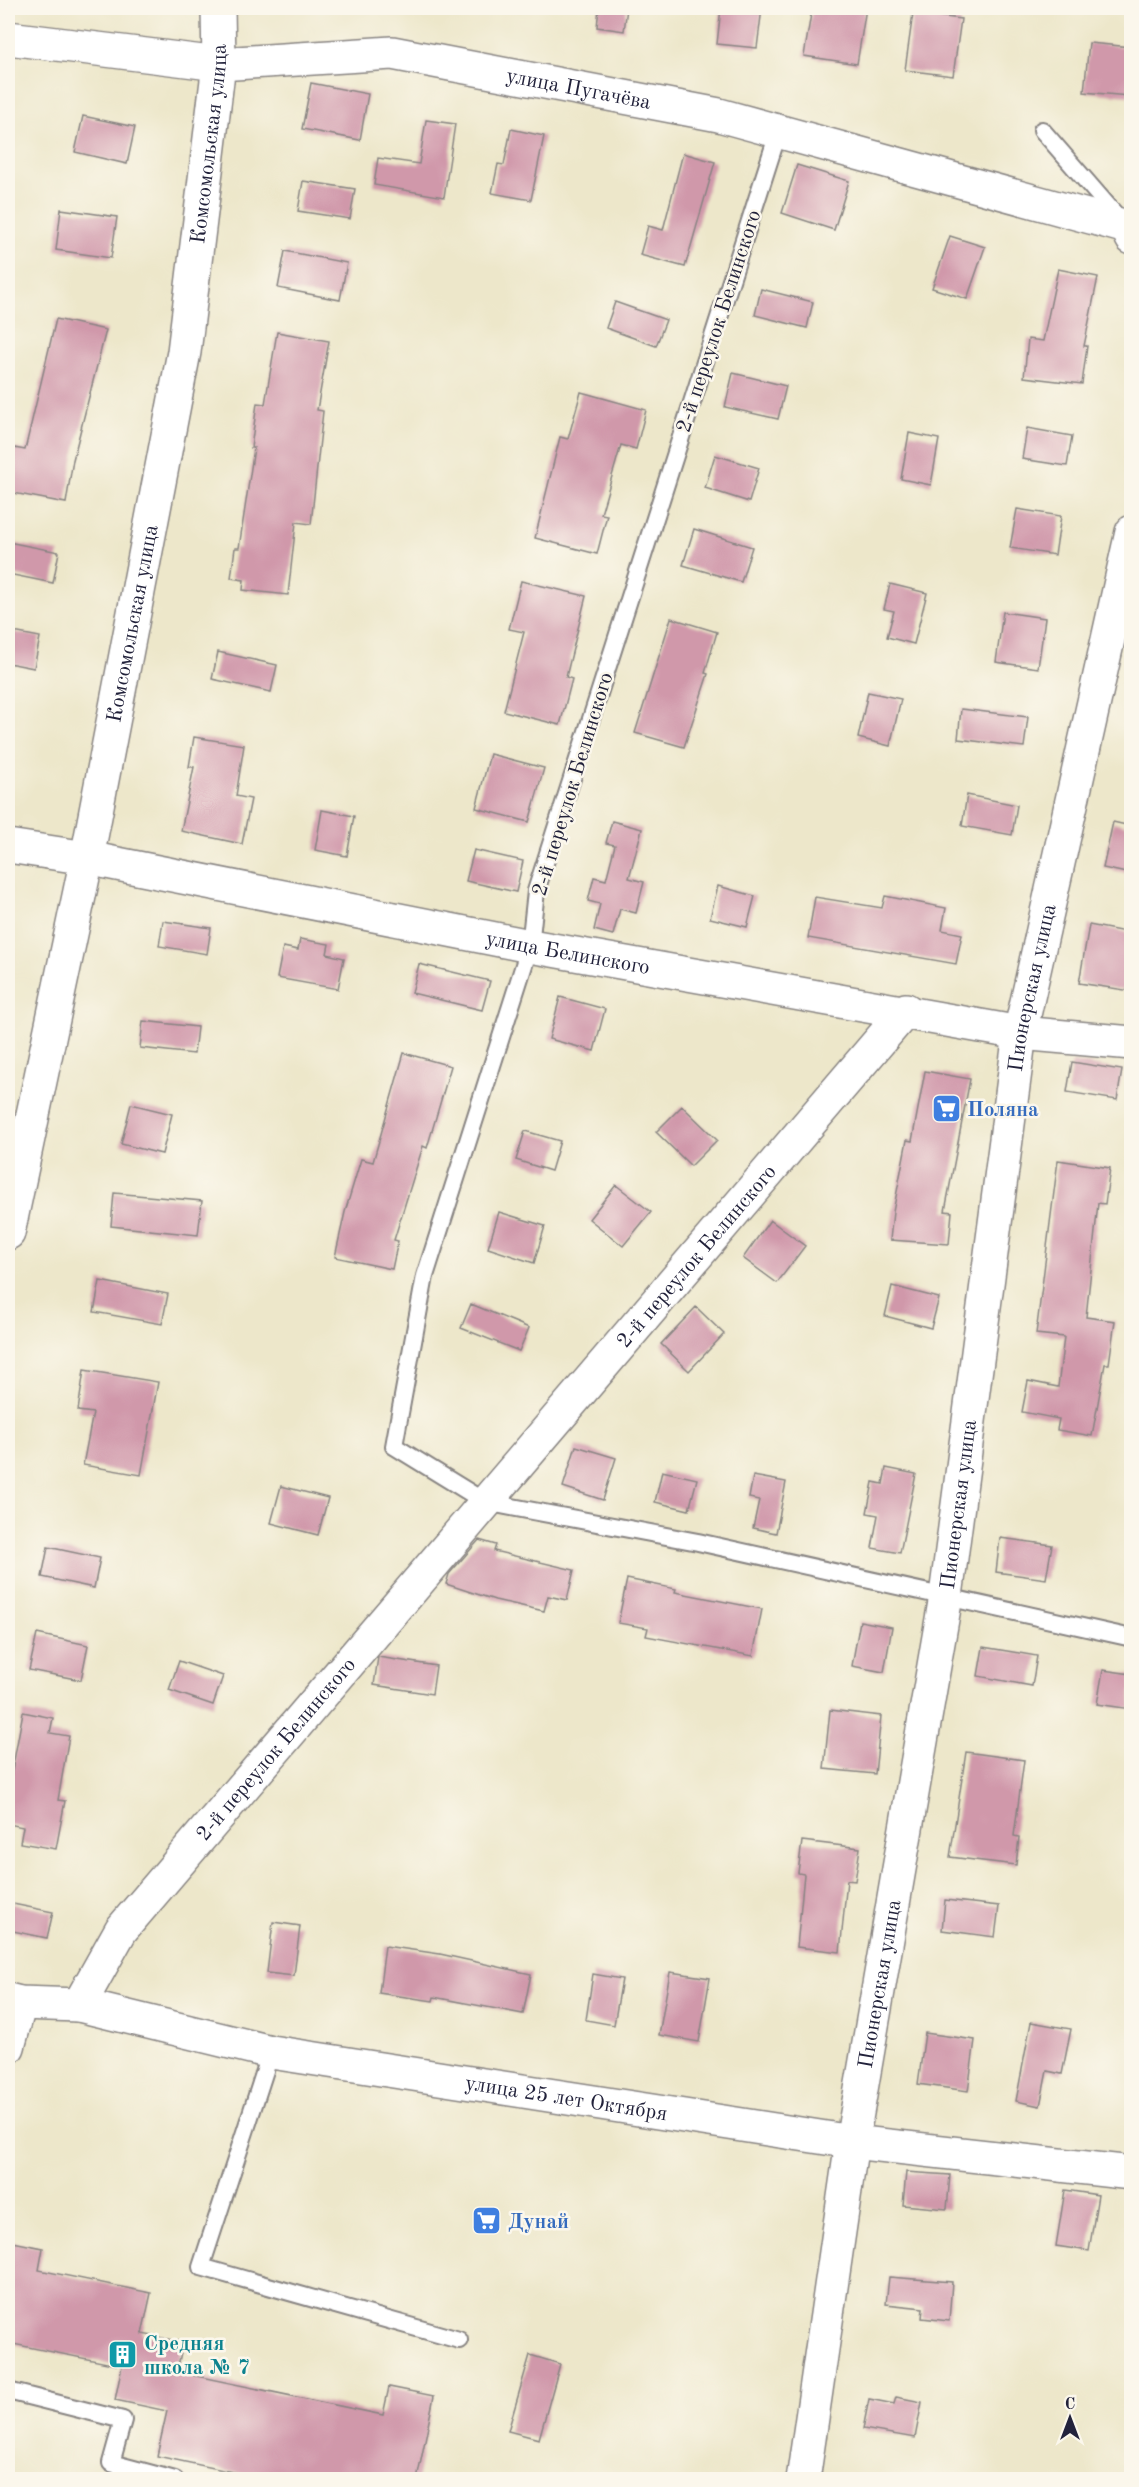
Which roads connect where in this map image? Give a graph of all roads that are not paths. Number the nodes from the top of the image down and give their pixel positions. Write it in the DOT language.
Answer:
graph roads {
  1 [pos="218,8"];
  2 [pos="8,38"];
  3 [pos="219,64"];
  4 [pos="778,130"];
  5 [pos="1042,130"];
  6 [pos="1129,233"];
  7 [pos="1131,532"];
  8 [pos="8,846"];
  9 [pos="87,858"];
  10 [pos="530,945"];
  11 [pos="906,1010"];
  12 [pos="1020,1033"];
  13 [pos="1131,1043"];
  14 [pos="8,1233"];
  15 [pos="485,1502"];
  16 [pos="946,1596"];
  17 [pos="1131,1638"];
  18 [pos="14,2001"];
  19 [pos="80,2005"];
  20 [pos="8,2047"];
  21 [pos="271,2052"];
  22 [pos="852,2142"];
  23 [pos="1131,2173"];
  24 [pos="459,2340"];
  25 [pos="8,2391"];
  26 [pos="175,2480"];
  27 [pos="803,2480"];
  1 -- 3 [label="street, Комсомольская улица"];
  2 -- 3 [label="street, улица Пугачёва"];
  3 -- 4 [label="street, улица Пугачёва"];
  3 -- 9 [label="street, Комсомольская улица"];
  4 -- 6 [label="street, улица Пугачёва"];
  4 -- 10 [label="lane, 2-й переулок Белинского"];
  5 -- 6 [label="lane"];
  7 -- 12 [label="street, Пионерская улица"];
  8 -- 9 [label="street, улица Белинского"];
  9 -- 10 [label="street, улица Белинского"];
  9 -- 14 [label="street, Комсомольская улица"];
  10 -- 11 [label="street, улица Белинского"];
  10 -- 15 [label="lane, 2-й переулок Белинского"];
  11 -- 12 [label="street, улица Белинского"];
  11 -- 15 [label="street, 2-й переулок Белинского"];
  12 -- 13 [label="street, улица Белинского"];
  12 -- 16 [label="street, Пионерская улица"];
  15 -- 16 [label="lane, 2-й переулок Белинского"];
  15 -- 19 [label="street, 2-й переулок Белинского"];
  16 -- 17 [label="lane, 2-й переулок Белинского"];
  16 -- 22 [label="street, Пионерская улица"];
  18 -- 19 [label="street, улица 25 лет Октября"];
  18 -- 20 [label="street"];
  19 -- 21 [label="street, улица 25 лет Октября"];
  21 -- 22 [label="street, улица 25 лет Октября"];
  21 -- 24 [label="lane"];
  22 -- 23 [label="street, улица 25 лет Октября"];
  22 -- 27 [label="street, Пионерская улица"];
  25 -- 26 [label="lane"];
}
